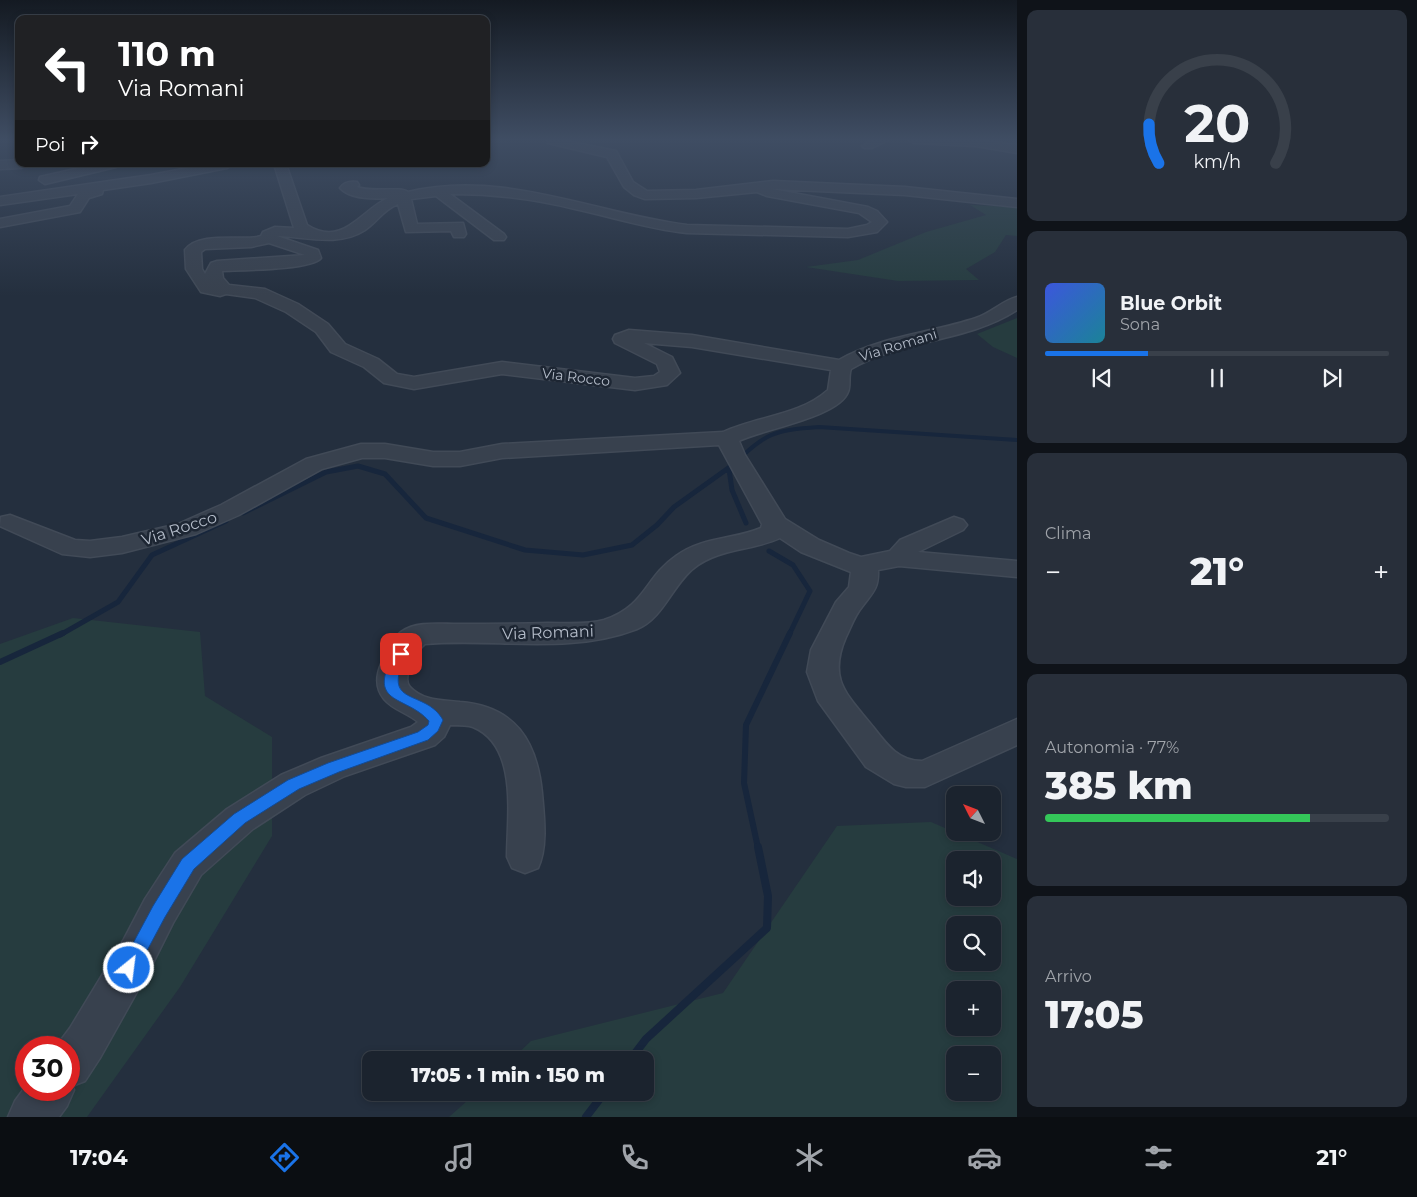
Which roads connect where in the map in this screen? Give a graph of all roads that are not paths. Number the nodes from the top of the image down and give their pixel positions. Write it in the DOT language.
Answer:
graph roads {
  1 [pos="64,192"];
  2 [pos="99,192"];
  3 [pos="289,192"];
  4 [pos="358,192"];
  5 [pos="432,192"];
  6 [pos="434,192"];
  7 [pos="508,192"];
  8 [pos="636,192"];
  9 [pos="714,192"];
  10 [pos="768,192"];
  11 [pos="913,192"];
  12 [pos="404,198"];
  13 [pos="0,201"];
  14 [pos="1017,202"];
  15 [pos="0,223"];
  16 [pos="459,234"];
  17 [pos="326,235"];
  18 [pos="499,237"];
  19 [pos="269,238"];
  20 [pos="225,290"];
  21 [pos="1017,302"];
  22 [pos="842,366"];
  23 [pos="734,453"];
  24 [pos="10,522"];
  25 [pos="775,524"];
  26 [pos="954,525"];
  27 [pos="899,558"];
  28 [pos="860,565"];
  29 [pos="1017,568"];
  30 [pos="429,712"];
  31 [pos="1017,731"];
  32 [pos="525,857"];
  33 [pos="80,1050"];
  34 [pos="43,1101"];
  35 [pos="31,1117"];
  1 -- 13 [label="street"];
  2 -- 15 [label="street"];
  3 -- 17 [label="street, Via Rocco"];
  4 -- 5 [label="street, Via Rocco"];
  6 -- 12 [label="street, Via Rocco"];
  6 -- 18 [label="street"];
  7 -- 10 [label="street, Via Rocco"];
  8 -- 9 [label="street"];
  11 -- 14 [label="street"];
  12 -- 16 [label="street"];
  12 -- 17 [label="street, Via Rocco"];
  17 -- 19 [label="street, Via Rocco"];
  19 -- 20 [label="street, Via Rocco"];
  19 -- 20 [label="street"];
  20 -- 22 [label="street, Via Rocco"];
  21 -- 22 [label="street, Via Romani"];
  22 -- 23 [label="street, Via Romani"];
  23 -- 24 [label="street, Via Rocco"];
  23 -- 25 [label="street"];
  25 -- 28 [label="street"];
  25 -- 30 [label="street, Via Romani"];
  26 -- 27 [label="street"];
  27 -- 28 [label="street"];
  27 -- 29 [label="street"];
  28 -- 31 [label="street"];
  30 -- 32 [label="street, Via Romani"];
  30 -- 33 [label="street"];
  34 -- 35 [label="street"];
}
